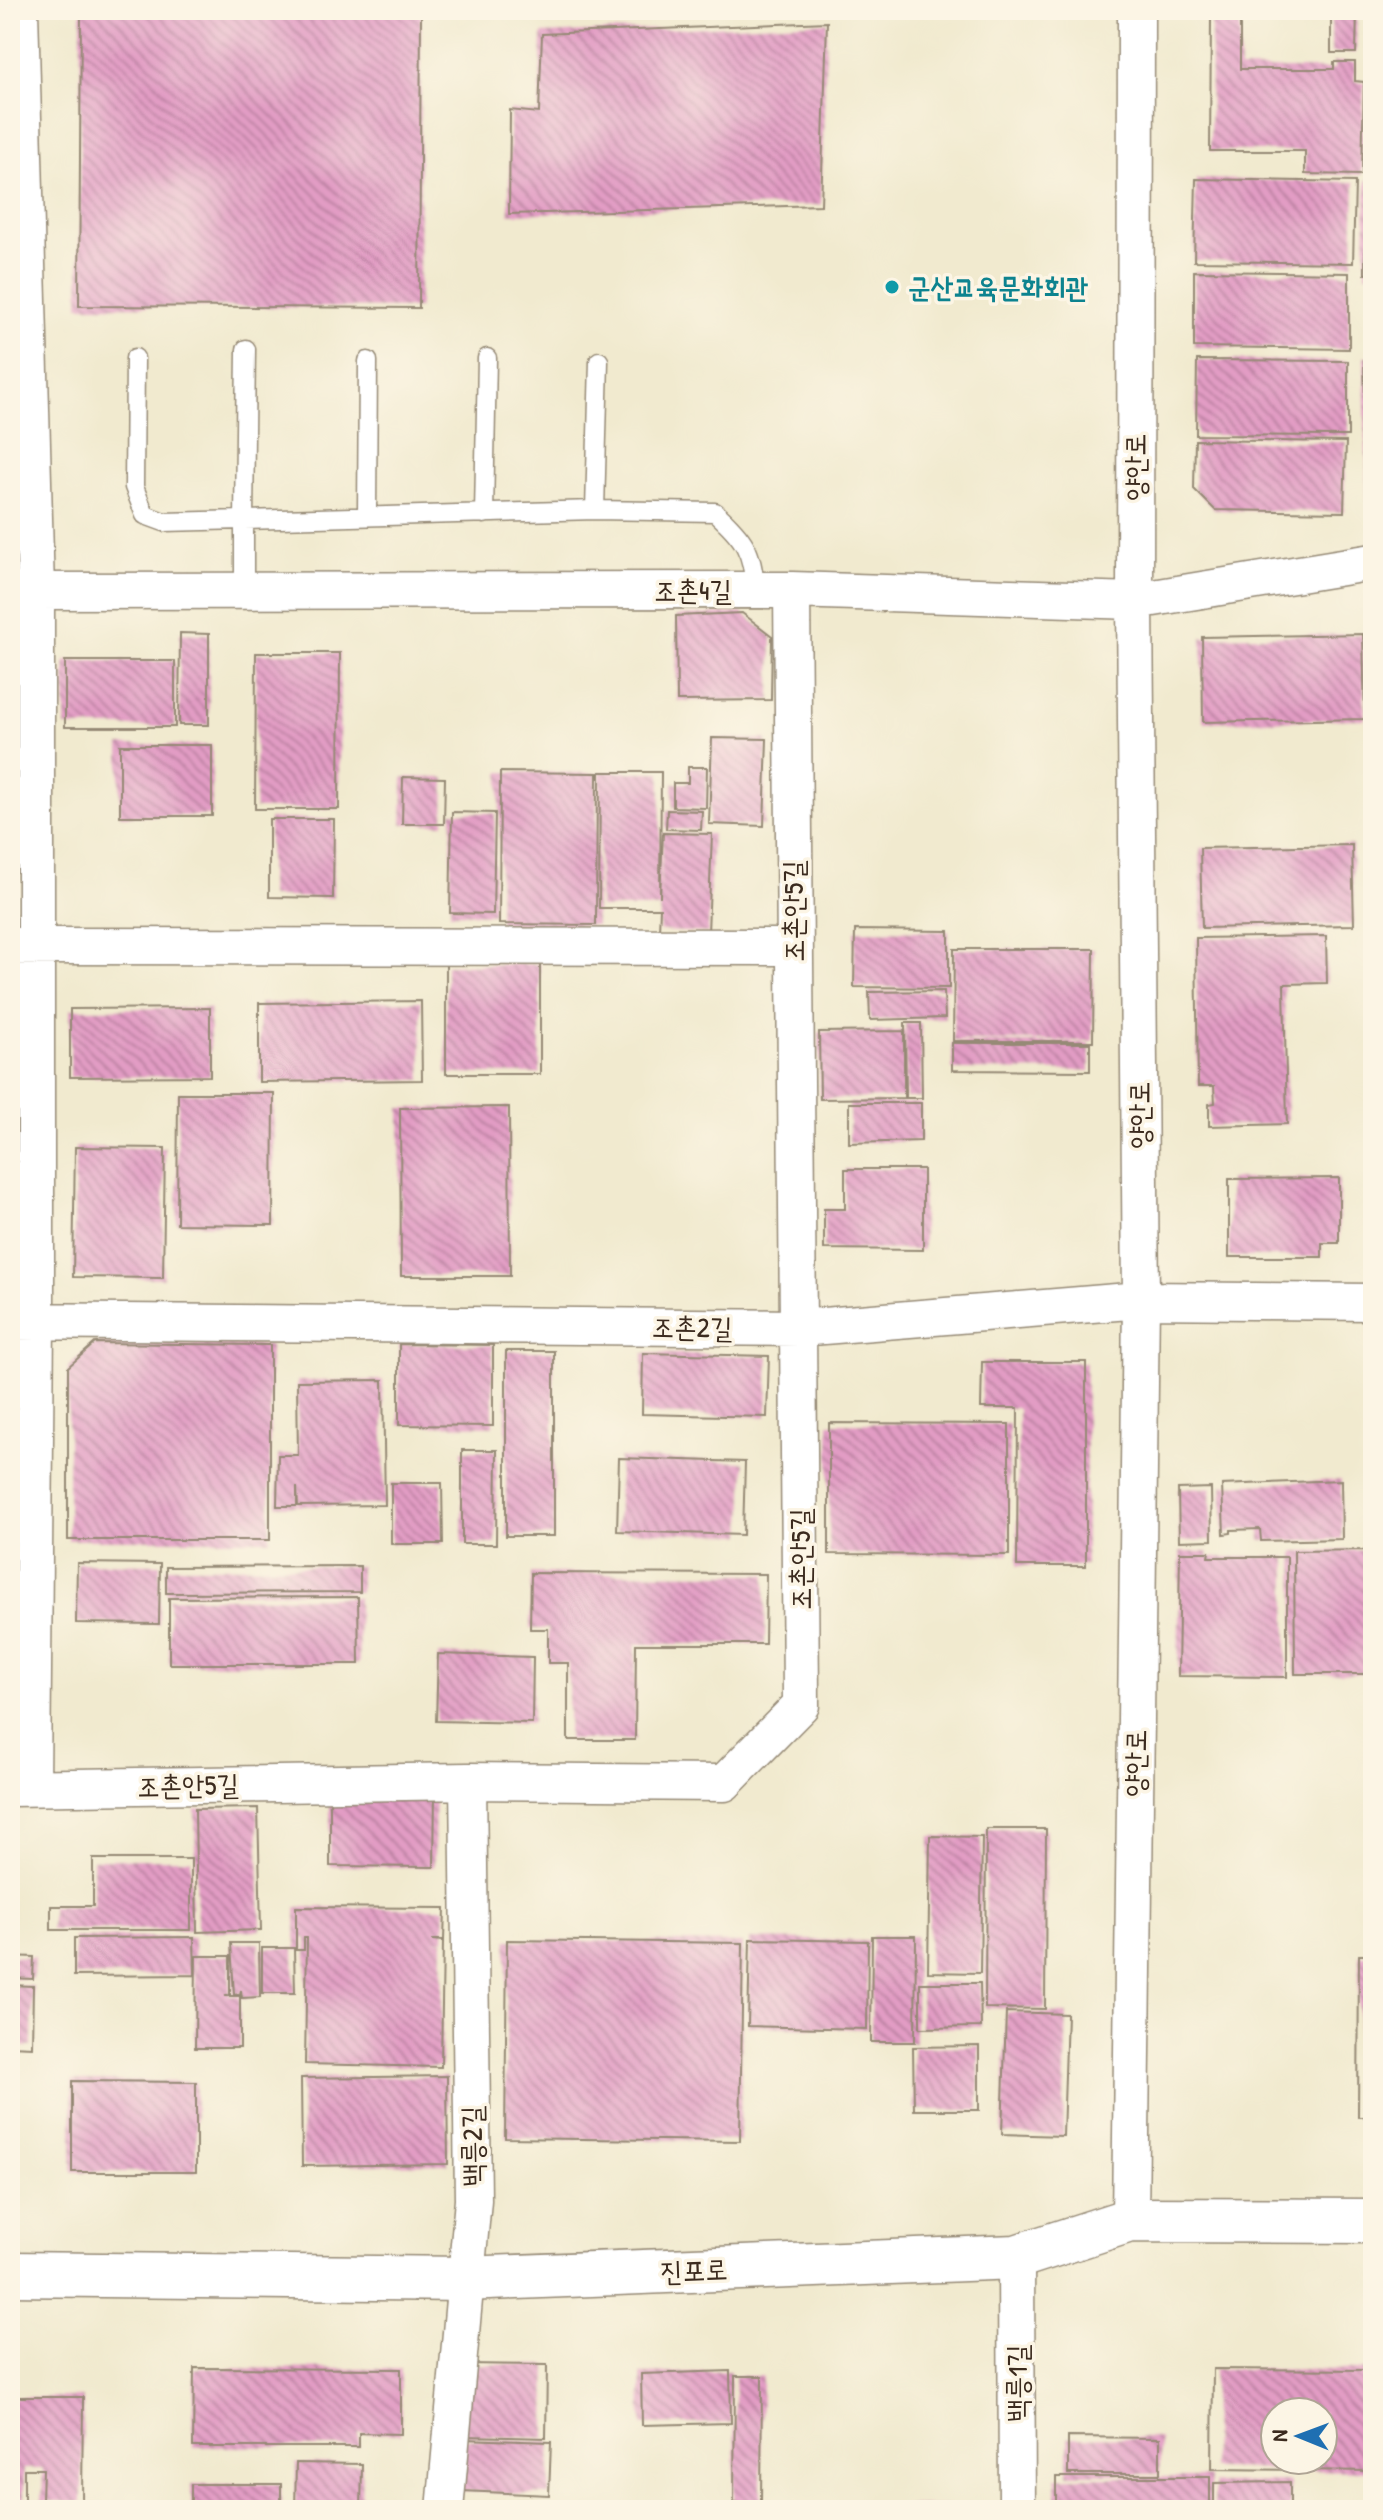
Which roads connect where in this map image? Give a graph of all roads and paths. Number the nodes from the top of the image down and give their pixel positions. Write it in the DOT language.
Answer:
graph roads {
  1 [pos="20,10"];
  2 [pos="1136,10"];
  3 [pos="18,213"];
  4 [pos="246,349"];
  5 [pos="135,358"];
  6 [pos="487,358"];
  7 [pos="368,361"];
  8 [pos="599,361"];
  9 [pos="595,510"];
  10 [pos="484,514"];
  11 [pos="367,515"];
  12 [pos="244,520"];
  13 [pos="1373,562"];
  14 [pos="755,590"];
  15 [pos="792,590"];
  16 [pos="23,591"];
  17 [pos="244,591"];
  18 [pos="1135,601"];
  19 [pos="22,946"];
  20 [pos="793,947"];
  21 [pos="1141,1300"];
  22 [pos="1373,1302"];
  23 [pos="23,1321"];
  24 [pos="799,1328"];
  25 [pos="468,1781"];
  26 [pos="21,1788"];
  27 [pos="1130,2220"];
  28 [pos="1373,2221"];
  29 [pos="1016,2257"];
  30 [pos="10,2274"];
  31 [pos="465,2279"];
  32 [pos="445,2510"];
  33 [pos="1017,2510"];
  1 -- 3 [label="street"];
  2 -- 18 [label="street, 양안로"];
  3 -- 16 [label="street"];
  4 -- 12 [label="lane"];
  5 -- 12 [label="lane"];
  6 -- 10 [label="lane"];
  7 -- 11 [label="lane"];
  8 -- 9 [label="lane"];
  9 -- 10 [label="lane"];
  9 -- 14 [label="lane"];
  10 -- 11 [label="lane"];
  11 -- 12 [label="lane"];
  12 -- 17 [label="lane"];
  13 -- 18 [label="street, 조촌4길"];
  14 -- 15 [label="street, 조촌4길"];
  14 -- 17 [label="street, 조촌4길"];
  15 -- 18 [label="street, 조촌4길"];
  15 -- 20 [label="street, 조촌안5길"];
  16 -- 17 [label="street, 조촌4길"];
  16 -- 19 [label="street"];
  18 -- 21 [label="street, 양안로"];
  19 -- 20 [label="street"];
  19 -- 23 [label="street"];
  20 -- 24 [label="street, 조촌안5길"];
  21 -- 22 [label="street, 조촌2길"];
  21 -- 24 [label="street, 조촌2길"];
  21 -- 27 [label="street, 양안로"];
  23 -- 24 [label="street, 조촌2길"];
  23 -- 26 [label="street"];
  24 -- 25 [label="street, 조촌안5길"];
  25 -- 26 [label="street, 조촌안5길"];
  25 -- 31 [label="street, 백릉2길"];
  27 -- 28 [label="street, 진포로"];
  27 -- 29 [label="street, 진포로"];
  29 -- 31 [label="street, 진포로"];
  29 -- 33 [label="street, 백릉1길"];
  30 -- 31 [label="street, 진포로"];
  31 -- 32 [label="street, 백릉2길"];
}
